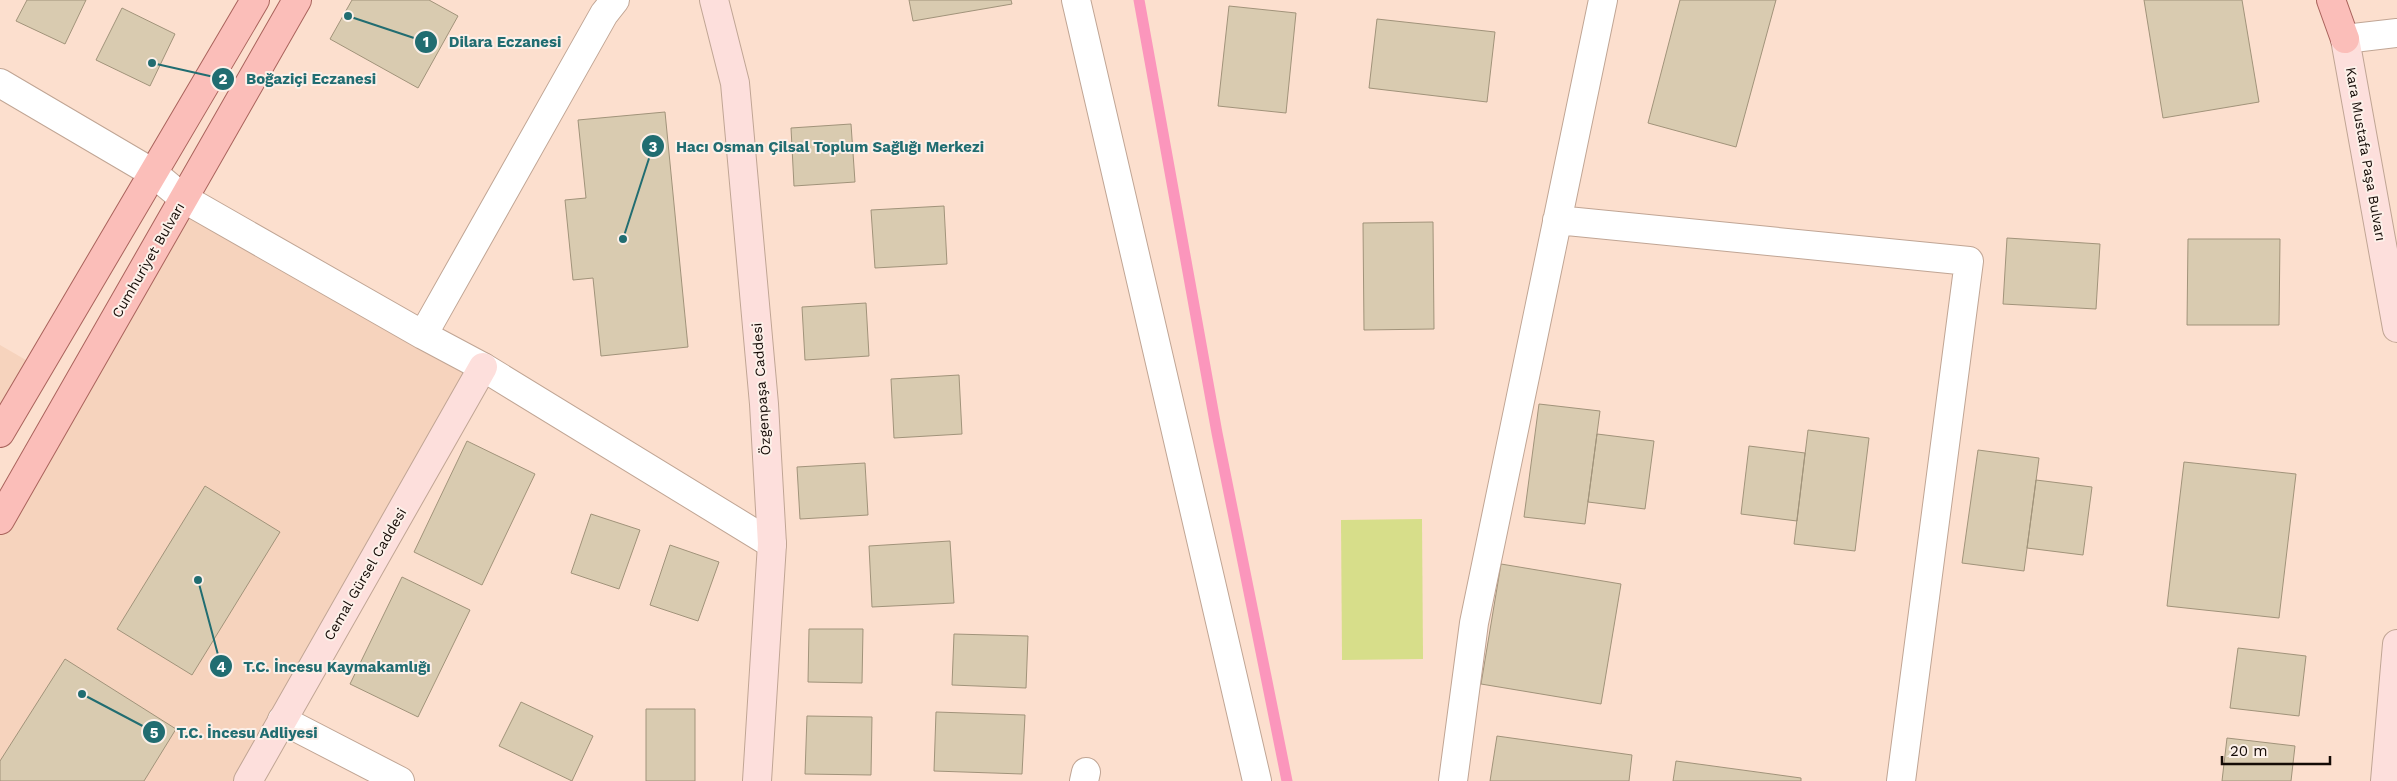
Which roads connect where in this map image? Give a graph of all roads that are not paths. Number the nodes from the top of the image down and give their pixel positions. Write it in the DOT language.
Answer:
graph roads {
  1 [pos="255,0"];
  2 [pos="297,0"];
  3 [pos="615,0"];
  4 [pos="714,0"];
  5 [pos="1076,0"];
  6 [pos="1602,0"];
  7 [pos="2331,0"];
  8 [pos="2337,0"];
  9 [pos="2397,33"];
  10 [pos="2345,39"];
  11 [pos="0,83"];
  12 [pos="153,173"];
  13 [pos="182,198"];
  14 [pos="1557,220"];
  15 [pos="2397,328"];
  16 [pos="423,335"];
  17 [pos="482,367"];
  18 [pos="0,433"];
  19 [pos="0,520"];
  20 [pos="772,544"];
  21 [pos="2397,644"];
  22 [pos="282,720"];
  23 [pos="248,781"];
  24 [pos="400,781"];
  25 [pos="757,781"];
  26 [pos="1257,781"];
  27 [pos="1453,781"];
  28 [pos="1901,781"];
  29 [pos="2385,781"];
  1 -- 12 [label="main road"];
  2 -- 13 [label="main road, Cumhuriyet Bulvarı"];
  3 -- 16 [label="street"];
  4 -- 20 [label="main road, Özgenpaşa Caddesi"];
  5 -- 26 [label="street"];
  6 -- 14 [label="street"];
  7 -- 10 [label="main road"];
  8 -- 10 [label="main road"];
  9 -- 10 [label="street"];
  10 -- 15 [label="main road, Kara Mustafa Paşa Bulvarı"];
  11 -- 12 [label="street"];
  12 -- 13 [label="street"];
  12 -- 18 [label="main road"];
  13 -- 16 [label="street"];
  13 -- 19 [label="main road, Cumhuriyet Bulvarı"];
  14 -- 27 [label="street"];
  14 -- 28 [label="street"];
  16 -- 17 [label="street"];
  17 -- 20 [label="street"];
  17 -- 22 [label="main road, Cemal Gürsel Caddesi"];
  20 -- 25 [label="main road, Özgenpaşa Caddesi"];
  21 -- 29 [label="main road"];
  22 -- 23 [label="main road, Cemal Gürsel Caddesi"];
  22 -- 24 [label="street"];
}
